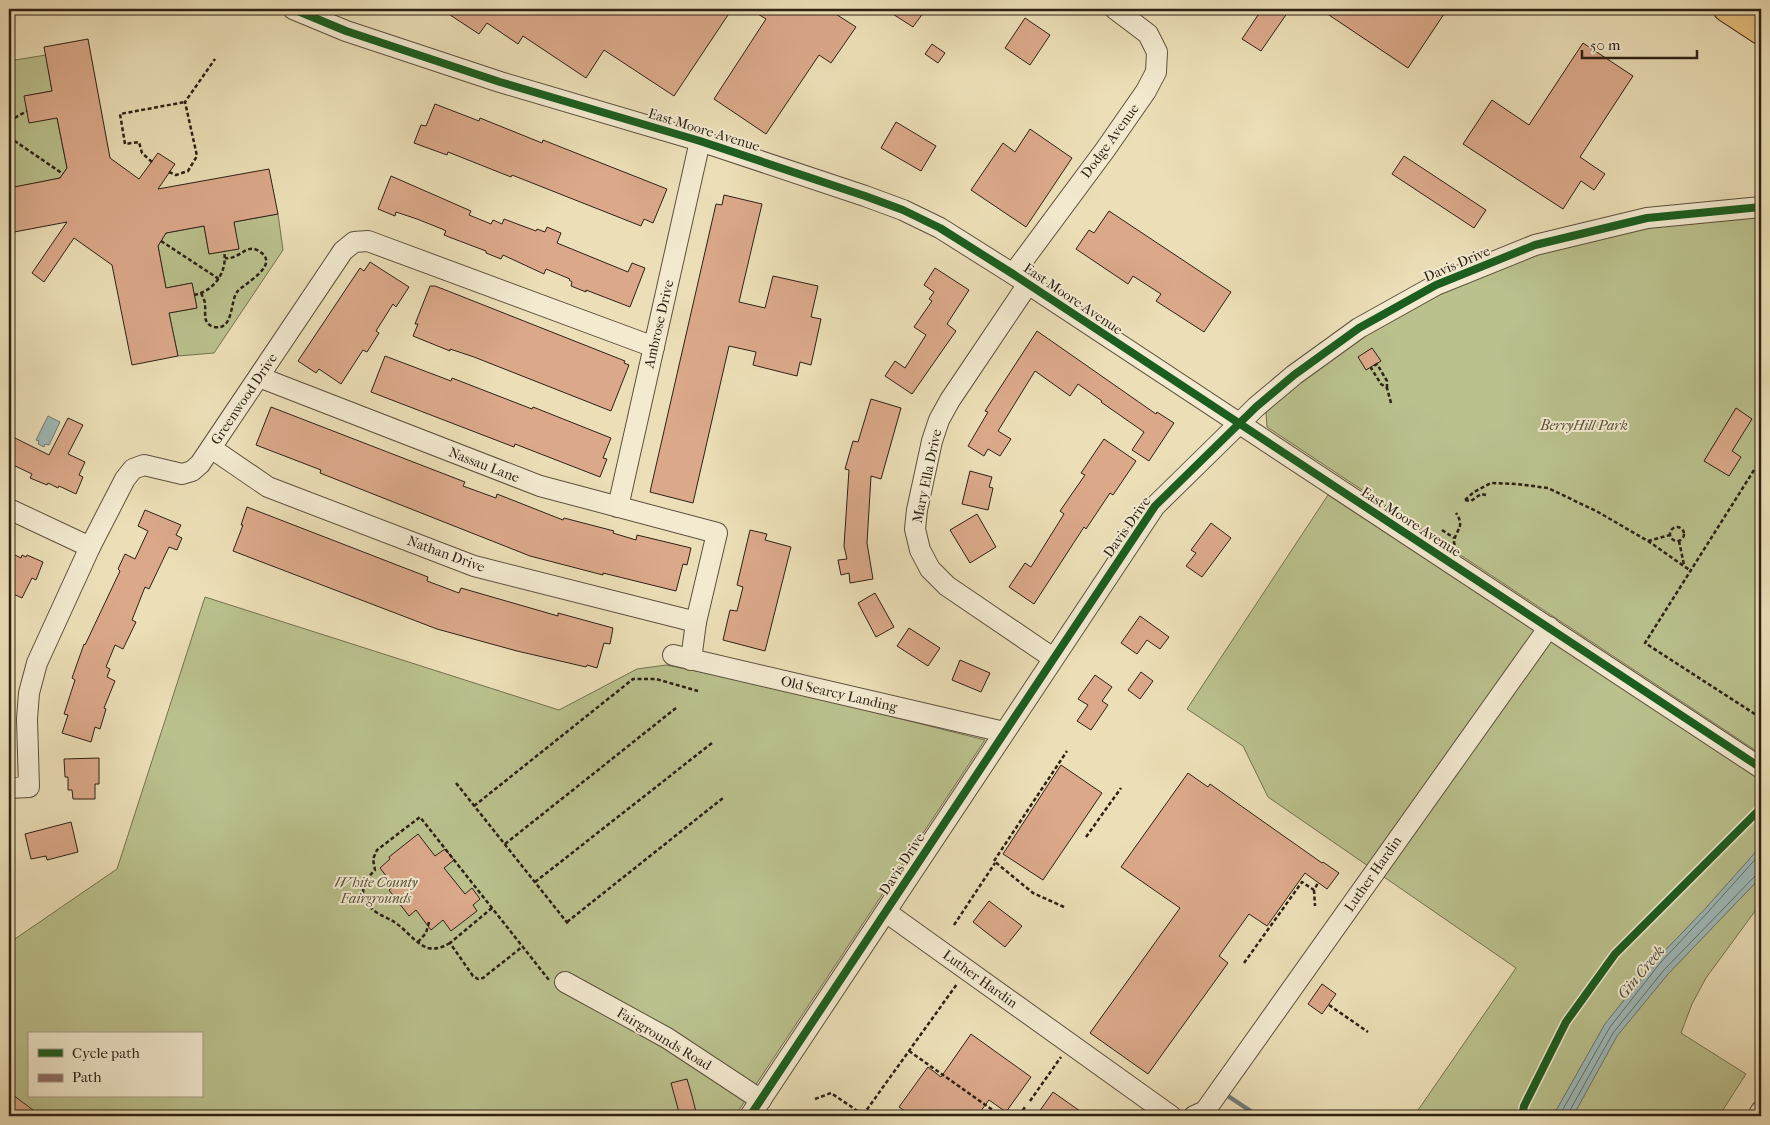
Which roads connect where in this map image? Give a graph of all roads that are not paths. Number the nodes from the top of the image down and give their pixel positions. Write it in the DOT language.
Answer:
graph roads {
  1 [pos="293,9"];
  2 [pos="1115,9"];
  3 [pos="1726,9"];
  4 [pos="1761,32"];
  5 [pos="700,142"];
  6 [pos="1761,207"];
  7 [pos="1021,279"];
  8 [pos="654,347"];
  9 [pos="259,377"];
  10 [pos="1240,424"];
  11 [pos="211,448"];
  12 [pos="618,507"];
  13 [pos="9,509"];
  14 [pos="90,547"];
  15 [pos="696,622"];
  16 [pos="1549,627"];
  17 [pos="1053,658"];
  18 [pos="1004,732"];
  19 [pos="1761,768"];
  20 [pos="9,788"];
  21 [pos="886,912"];
  22 [pos="559,984"];
  23 [pos="756,1108"];
  24 [pos="1761,1111"];
  25 [pos="1171,1116"];
  26 [pos="1194,1116"];
  27 [pos="1758,1116"];
  1 -- 5 [label="street, East Moore Avenue"];
  2 -- 7 [label="street, Dodge Avenue"];
  3 -- 4 [label="main road"];
  5 -- 7 [label="street, East Moore Avenue"];
  5 -- 8 [label="street, Ambrose Drive"];
  6 -- 10 [label="street, Davis Drive"];
  7 -- 10 [label="street, East Moore Avenue"];
  7 -- 17 [label="street, Mary Ella Drive"];
  8 -- 9 [label="street, Greenwood Drive"];
  8 -- 12 [label="street, Ambrose Drive"];
  9 -- 11 [label="street, Greenwood Drive"];
  9 -- 12 [label="street, Nassau Lane"];
  10 -- 16 [label="street, East Moore Avenue"];
  10 -- 17 [label="street, Davis Drive"];
  11 -- 14 [label="street, Greenwood Drive"];
  11 -- 15 [label="street, Nathan Drive"];
  12 -- 15 [label="street, Nassau Lane"];
  13 -- 14 [label="street"];
  14 -- 20 [label="street, Greenwood Drive"];
  15 -- 18 [label="street, Old Searcy Landing"];
  16 -- 19 [label="street, East Moore Avenue"];
  16 -- 26 [label="street, Luther Hardin"];
  17 -- 18 [label="street, Davis Drive"];
  18 -- 21 [label="street, Davis Drive"];
  21 -- 23 [label="street, Davis Drive"];
  21 -- 25 [label="street, Luther Hardin"];
  22 -- 23 [label="street, Fairgrounds Road"];
  24 -- 27 [label="street"];
}
